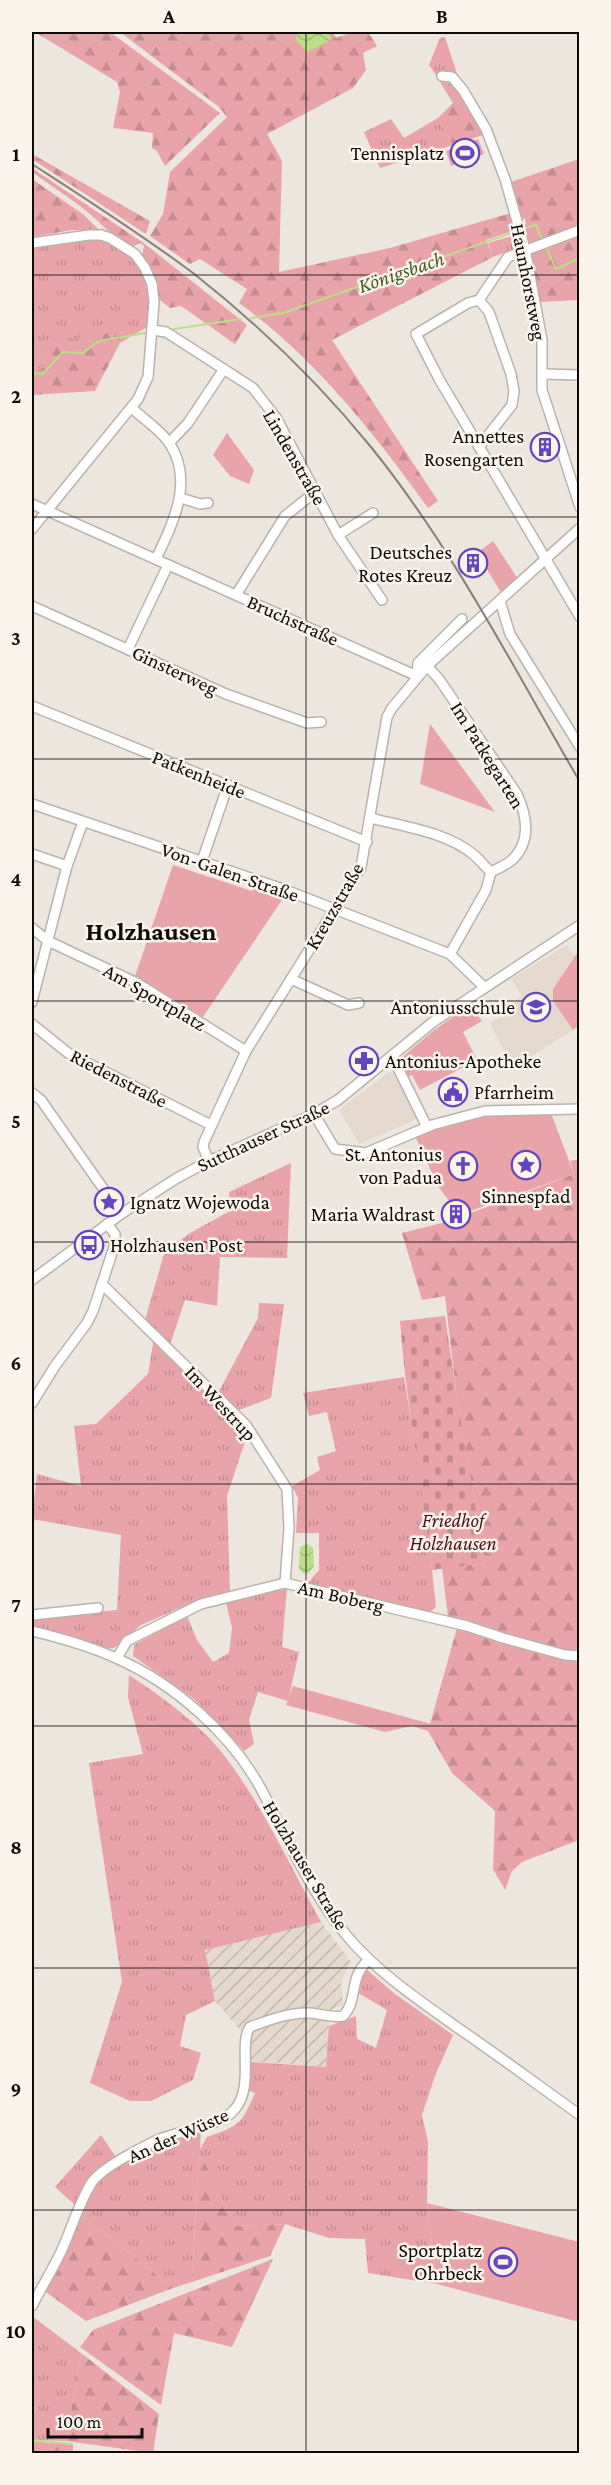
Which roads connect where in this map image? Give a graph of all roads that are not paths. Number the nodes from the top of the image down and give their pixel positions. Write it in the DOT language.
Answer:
graph roads {
  1 [pos="442,76"];
  2 [pos="579,230"];
  3 [pos="32,243"];
  4 [pos="525,249"];
  5 [pos="479,300"];
  6 [pos="152,330"];
  7 [pos="224,369"];
  8 [pos="543,374"];
  9 [pos="579,375"];
  10 [pos="132,408"];
  11 [pos="169,443"];
  12 [pos="479,447"];
  13 [pos="315,492"];
  14 [pos="181,498"];
  15 [pos="208,503"];
  16 [pos="32,504"];
  17 [pos="579,507"];
  18 [pos="45,510"];
  19 [pos="373,513"];
  20 [pos="579,528"];
  21 [pos="32,529"];
  22 [pos="338,535"];
  23 [pos="156,559"];
  24 [pos="546,560"];
  25 [pos="168,565"];
  26 [pos="236,595"];
  27 [pos="382,600"];
  28 [pos="500,601"];
  29 [pos="32,606"];
  30 [pos="579,617"];
  31 [pos="462,619"];
  32 [pos="128,649"];
  33 [pos="427,666"];
  34 [pos="417,676"];
  35 [pos="32,706"];
  36 [pos="321,722"];
  37 [pos="579,747"];
  38 [pos="228,785"];
  39 [pos="32,804"];
  40 [pos="371,818"];
  41 [pos="83,822"];
  42 [pos="367,842"];
  43 [pos="32,854"];
  44 [pos="202,861"];
  45 [pos="67,866"];
  46 [pos="491,872"];
  47 [pos="335,909"];
  48 [pos="579,925"];
  49 [pos="32,928"];
  50 [pos="48,941"];
  51 [pos="450,954"];
  52 [pos="291,979"];
  53 [pos="484,987"];
  54 [pos="32,1002"];
  55 [pos="359,1003"];
  56 [pos="32,1024"];
  57 [pos="246,1051"];
  58 [pos="392,1056"];
  59 [pos="32,1093"];
  60 [pos="579,1109"];
  61 [pos="314,1114"];
  62 [pos="211,1125"];
  63 [pos="427,1127"];
  64 [pos="209,1161"];
  65 [pos="121,1214"];
  66 [pos="107,1224"];
  67 [pos="32,1280"];
  68 [pos="101,1286"];
  69 [pos="32,1403"];
  70 [pos="285,1583"];
  71 [pos="98,1608"];
  72 [pos="32,1616"];
  73 [pos="32,1631"];
  74 [pos="579,1656"];
  75 [pos="117,1658"];
  76 [pos="369,1960"];
  77 [pos="579,2115"];
  78 [pos="32,2306"];
  1 -- 4 [label="street, Haunhorstweg"];
  2 -- 4 [label="street"];
  3 -- 6 [label="street"];
  4 -- 5 [label="street"];
  4 -- 8 [label="street, Haunhorstweg"];
  5 -- 12 [label="street"];
  5 -- 12 [label="street"];
  6 -- 7 [label="street, Lindenstraße"];
  6 -- 10 [label="street"];
  7 -- 11 [label="street"];
  7 -- 13 [label="street, Lindenstraße"];
  8 -- 9 [label="street"];
  8 -- 17 [label="street, Haunhorstweg"];
  10 -- 11 [label="street"];
  10 -- 18 [label="street"];
  11 -- 14 [label="street"];
  12 -- 24 [label="street"];
  13 -- 22 [label="street, Lindenstraße"];
  13 -- 26 [label="street"];
  14 -- 15 [label="street"];
  14 -- 23 [label="street"];
  16 -- 18 [label="street, Bruchstraße"];
  18 -- 21 [label="street"];
  18 -- 23 [label="street, Bruchstraße"];
  19 -- 22 [label="street"];
  20 -- 24 [label="street"];
  22 -- 27 [label="street, Lindenstraße"];
  23 -- 25 [label="street, Bruchstraße"];
  24 -- 28 [label="street"];
  24 -- 30 [label="street"];
  25 -- 26 [label="street, Bruchstraße"];
  25 -- 32 [label="street"];
  26 -- 34 [label="street, Bruchstraße"];
  28 -- 33 [label="street, Kreuzstraße"];
  28 -- 37 [label="street"];
  29 -- 32 [label="street, Ginsterweg"];
  31 -- 34 [label="street"];
  32 -- 36 [label="street, Ginsterweg"];
  33 -- 34 [label="street, Kreuzstraße"];
  33 -- 46 [label="street, Im Patkegarten"];
  34 -- 40 [label="street, Kreuzstraße"];
  35 -- 38 [label="street, Patkenheide"];
  38 -- 42 [label="street, Patkenheide"];
  38 -- 44 [label="street"];
  39 -- 41 [label="street, Von-Galen-Straße"];
  40 -- 42 [label="street, Kreuzstraße"];
  40 -- 46 [label="street"];
  41 -- 44 [label="street, Von-Galen-Straße"];
  41 -- 45 [label="street"];
  42 -- 47 [label="street, Kreuzstraße"];
  43 -- 45 [label="street"];
  44 -- 47 [label="street, Von-Galen-Straße"];
  45 -- 50 [label="street"];
  46 -- 51 [label="street"];
  47 -- 51 [label="street, Von-Galen-Straße"];
  47 -- 52 [label="street, Kreuzstraße"];
  48 -- 53 [label="street, Sutthauser Straße"];
  49 -- 50 [label="street, Am Sportplatz"];
  50 -- 54 [label="street"];
  50 -- 57 [label="street, Am Sportplatz"];
  51 -- 53 [label="street, Von-Galen-Straße"];
  52 -- 55 [label="street"];
  52 -- 57 [label="street, Kreuzstraße"];
  53 -- 58 [label="street, Sutthauser Straße"];
  56 -- 62 [label="street, Riedenstraße"];
  57 -- 62 [label="street, Kreuzstraße"];
  58 -- 61 [label="street, Sutthauser Straße"];
  58 -- 63 [label="street"];
  59 -- 65 [label="street"];
  60 -- 63 [label="street"];
  61 -- 63 [label="street"];
  61 -- 64 [label="street, Sutthauser Straße"];
  62 -- 64 [label="street, Kreuzstraße"];
  64 -- 65 [label="street, Sutthauser Straße"];
  65 -- 66 [label="street, Sutthauser Straße"];
  66 -- 67 [label="street, Sutthauser Straße"];
  66 -- 68 [label="street"];
  68 -- 69 [label="street"];
  68 -- 70 [label="street, Im Westrup"];
  70 -- 74 [label="street, Am Boberg"];
  70 -- 75 [label="street, Am Boberg"];
  71 -- 72 [label="street"];
  73 -- 75 [label="street, Holzhauser Straße"];
  75 -- 76 [label="street, Holzhauser Straße"];
  76 -- 77 [label="street, Holzhauser Straße"];
  76 -- 78 [label="street, An der Wüste"];
}
